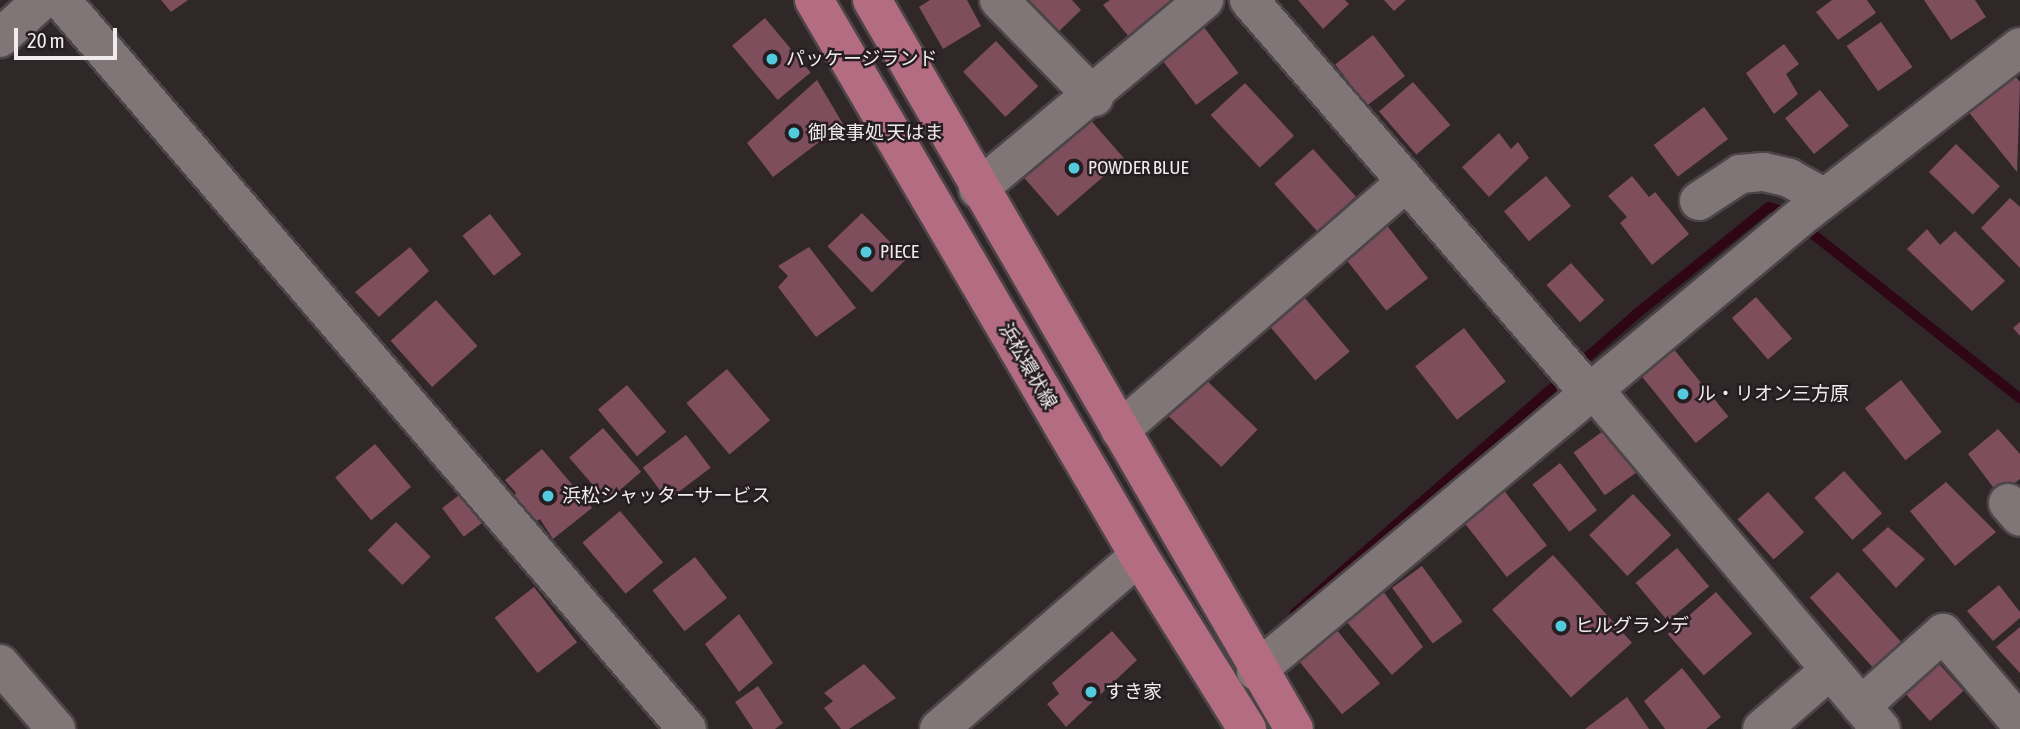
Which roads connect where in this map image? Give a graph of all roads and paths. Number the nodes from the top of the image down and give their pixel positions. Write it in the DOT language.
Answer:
graph roads {
  1 [pos="42,0"];
  2 [pos="61,0"];
  3 [pos="814,0"];
  4 [pos="872,0"];
  5 [pos="999,0"];
  6 [pos="1204,0"];
  7 [pos="1249,0"];
  8 [pos="0,38"];
  9 [pos="2020,47"];
  10 [pos="1094,97"];
  11 [pos="1406,182"];
  12 [pos="978,189"];
  13 [pos="1699,201"];
  14 [pos="1806,214"];
  15 [pos="1582,382"];
  16 [pos="1120,430"];
  17 [pos="1139,556"];
  18 [pos="0,664"];
  19 [pos="1830,670"];
  20 [pos="1256,671"];
  21 [pos="1871,718"];
  22 [pos="2020,723"];
  23 [pos="56,729"];
  24 [pos="687,729"];
  25 [pos="939,729"];
  26 [pos="1247,729"];
  27 [pos="1294,729"];
  28 [pos="1762,729"];
  1 -- 8 [label="street"];
  2 -- 24 [label="street"];
  3 -- 17 [label="highway, 浜松環状線"];
  4 -- 12 [label="highway"];
  5 -- 10 [label="street"];
  6 -- 10 [label="street"];
  7 -- 11 [label="street"];
  9 -- 14 [label="street"];
  10 -- 12 [label="street"];
  11 -- 15 [label="street"];
  11 -- 16 [label="street"];
  12 -- 16 [label="highway"];
  13 -- 14 [label="street"];
  14 -- 15 [label="street"];
  15 -- 19 [label="street"];
  15 -- 20 [label="street"];
  16 -- 20 [label="highway"];
  17 -- 25 [label="street"];
  17 -- 26 [label="highway, 浜松環状線"];
  18 -- 23 [label="street"];
  19 -- 21 [label="street"];
  19 -- 28 [label="street"];
  20 -- 27 [label="highway"];
  21 -- 22 [label="street"];
}
